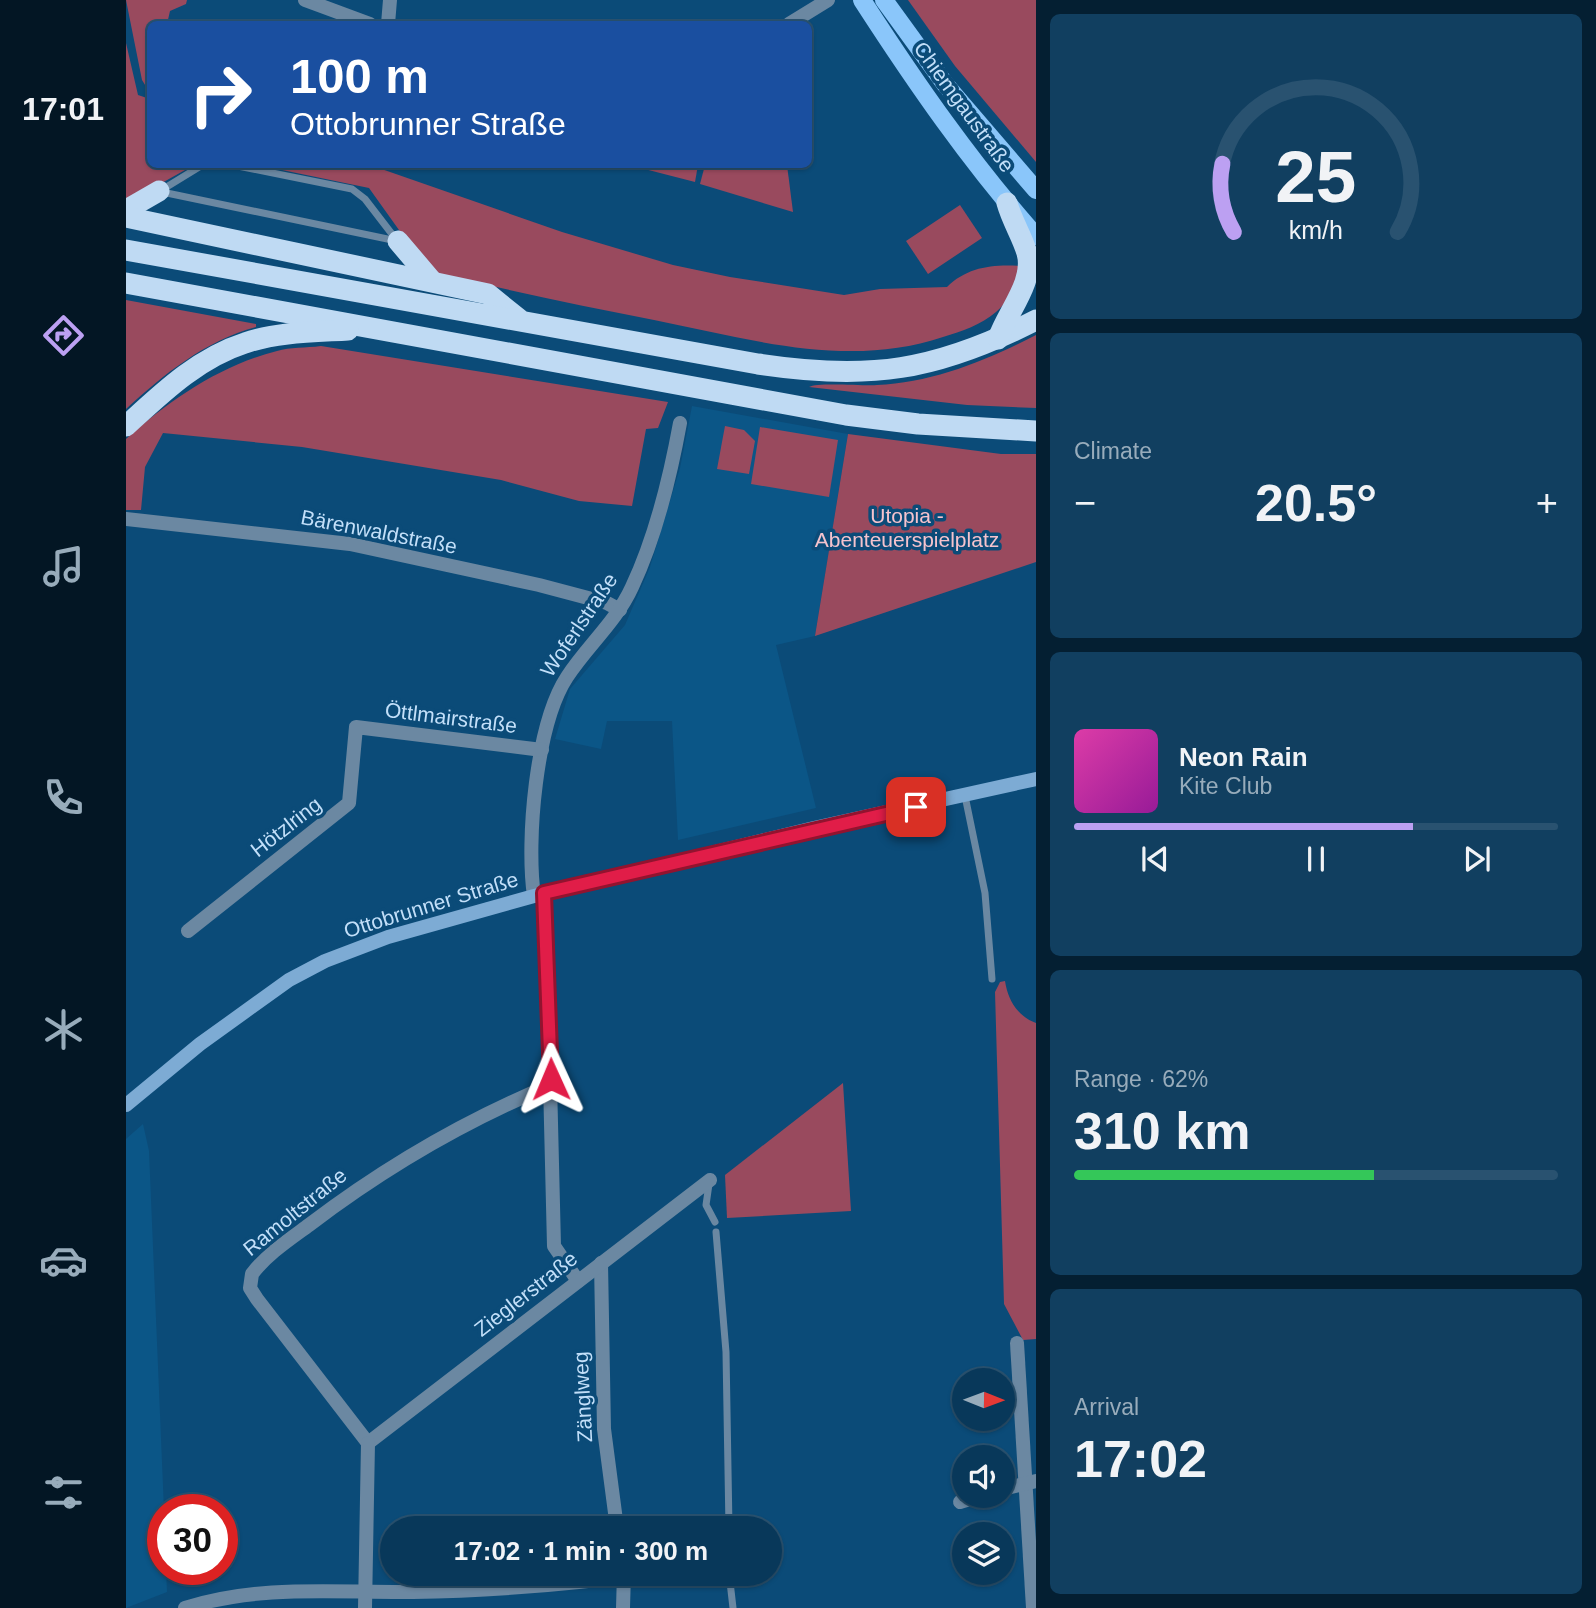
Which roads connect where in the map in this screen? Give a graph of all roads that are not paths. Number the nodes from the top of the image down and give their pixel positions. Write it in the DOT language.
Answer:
graph roads {
  1 [pos="306,0"];
  2 [pos="390,0"];
  3 [pos="828,0"];
  4 [pos="862,0"];
  5 [pos="884,0"];
  6 [pos="362,21"];
  7 [pos="388,21"];
  8 [pos="794,21"];
  9 [pos="197,168"];
  10 [pos="248,168"];
  11 [pos="1036,190"];
  12 [pos="159,191"];
  13 [pos="1007,203"];
  14 [pos="126,211"];
  15 [pos="126,218"];
  16 [pos="1036,236"];
  17 [pos="398,242"];
  18 [pos="126,250"];
  19 [pos="432,281"];
  20 [pos="126,283"];
  21 [pos="1036,320"];
  22 [pos="521,321"];
  23 [pos="376,327"];
  24 [pos="998,339"];
  25 [pos="680,423"];
  26 [pos="126,426"];
  27 [pos="1036,431"];
  28 [pos="126,519"];
  29 [pos="620,610"];
  30 [pos="356,727"];
  31 [pos="542,750"];
  32 [pos="1036,779"];
  33 [pos="965,796"];
  34 [pos="539,895"];
  35 [pos="188,931"];
  36 [pos="992,979"];
  37 [pos="551,1082"];
  38 [pos="126,1105"];
  39 [pos="710,1180"];
  40 [pos="715,1222"];
  41 [pos="716,1232"];
  42 [pos="601,1263"];
  43 [pos="578,1282"];
  44 [pos="1017,1343"];
  45 [pos="368,1443"];
  46 [pos="1031,1482"];
  47 [pos="615,1516"];
  48 [pos="729,1516"];
  49 [pos="545,1586"];
  50 [pos="624,1586"];
  51 [pos="730,1586"];
  52 [pos="365,1591"];
  53 [pos="1034,1599"];
  54 [pos="186,1608"];
  55 [pos="365,1608"];
  56 [pos="623,1608"];
  57 [pos="733,1608"];
  1 -- 6 [label="street"];
  2 -- 7 [label="street"];
  3 -- 8 [label="street"];
  4 -- 13 [label="main road, Chiemgaustraße"];
  5 -- 11 [label="main road, Chiemgaustraße"];
  9 -- 12 [label="lane"];
  10 -- 17 [label="lane"];
  12 -- 14 [label="highway"];
  12 -- 17 [label="lane"];
  13 -- 16 [label="main road, Chiemgaustraße"];
  13 -- 24 [label="highway"];
  15 -- 19 [label="highway"];
  17 -- 19 [label="highway"];
  18 -- 22 [label="highway"];
  19 -- 22 [label="highway"];
  20 -- 23 [label="highway"];
  21 -- 24 [label="highway"];
  22 -- 24 [label="highway"];
  23 -- 26 [label="highway"];
  23 -- 27 [label="highway"];
  25 -- 29 [label="street, Woferlstraße"];
  28 -- 29 [label="street, Bärenwaldstraße"];
  29 -- 31 [label="street, Woferlstraße"];
  30 -- 31 [label="street, Öttlmairstraße"];
  30 -- 35 [label="street, Hötzlring"];
  31 -- 34 [label="street, Woferlstraße"];
  32 -- 33 [label="main road, Ottobrunner Straße"];
  33 -- 34 [label="main road, Ottobrunner Straße"];
  33 -- 36 [label="lane"];
  34 -- 37 [label="street, Woferlstraße"];
  34 -- 38 [label="main road, Ottobrunner Straße"];
  37 -- 43 [label="street, Woferlstraße"];
  37 -- 45 [label="street, Ramoltstraße"];
  39 -- 40 [label="lane"];
  39 -- 42 [label="street, Zieglerstraße"];
  41 -- 48 [label="lane"];
  42 -- 43 [label="street, Zieglerstraße"];
  42 -- 47 [label="street, Zänglweg"];
  43 -- 45 [label="street, Zieglerstraße"];
  44 -- 46 [label="street"];
  45 -- 52 [label="street"];
  46 -- 53 [label="street"];
  49 -- 52 [label="street"];
  50 -- 56 [label="street"];
  51 -- 57 [label="lane"];
  52 -- 54 [label="street"];
  52 -- 55 [label="street"];
}
